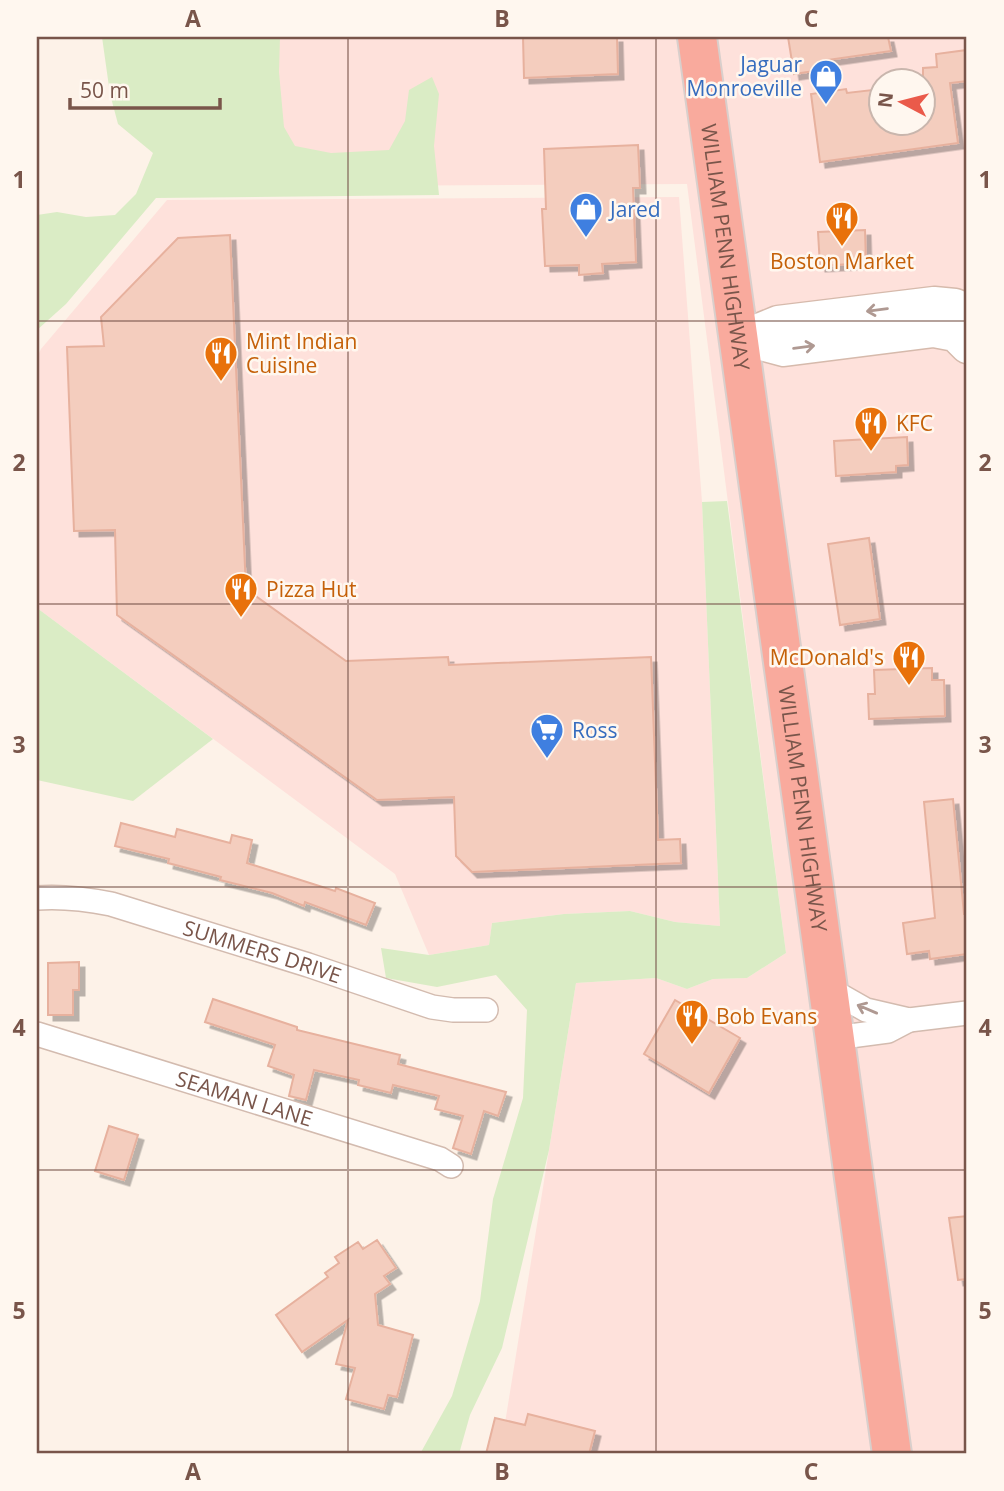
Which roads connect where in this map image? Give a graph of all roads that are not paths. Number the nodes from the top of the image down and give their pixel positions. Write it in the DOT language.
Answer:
graph roads {
  1 [pos="697,37"];
  2 [pos="967,310"];
  3 [pos="739,338"];
  4 [pos="967,347"];
  5 [pos="37,898"];
  6 [pos="828,989"];
  7 [pos="486,1010"];
  8 [pos="967,1013"];
  9 [pos="909,1020"];
  10 [pos="37,1034"];
  11 [pos="835,1038"];
  12 [pos="452,1166"];
  13 [pos="892,1454"];
  1 -- 3 [label="highway, WILLIAM PENN HIGHWAY"];
  2 -- 3 [label="main road, one-way"];
  3 -- 4 [label="main road, one-way"];
  3 -- 6 [label="highway, WILLIAM PENN HIGHWAY"];
  5 -- 7 [label="street, SUMMERS DRIVE"];
  9 -- 6 [label="street, one-way"];
  6 -- 11 [label="highway, WILLIAM PENN HIGHWAY"];
  8 -- 9 [label="street"];
  9 -- 11 [label="street"];
  10 -- 12 [label="street, SEAMAN LANE"];
  11 -- 13 [label="highway, WILLIAM PENN HIGHWAY"];
}
